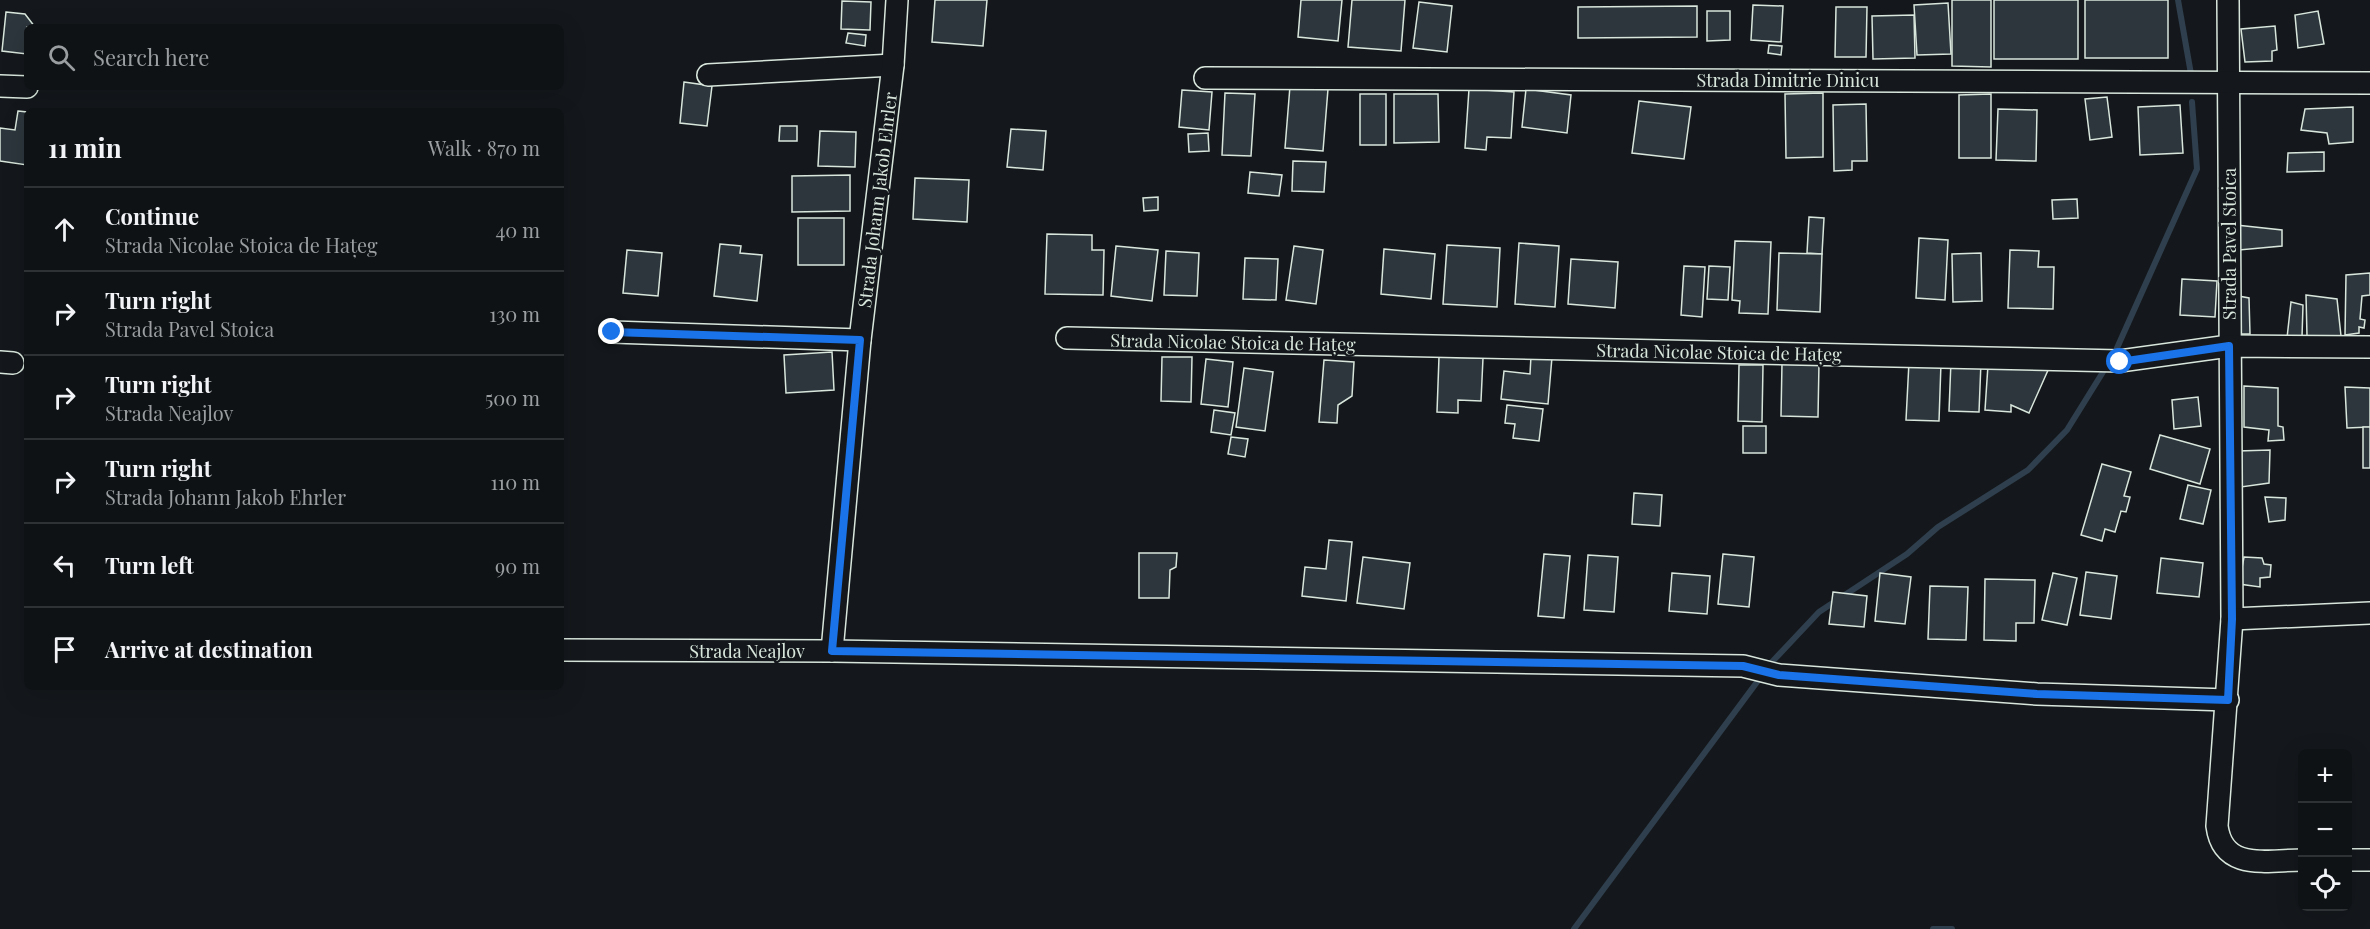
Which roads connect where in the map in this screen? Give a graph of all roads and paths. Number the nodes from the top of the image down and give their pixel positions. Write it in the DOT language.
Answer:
graph roads {
  1 [pos="897,0"];
  2 [pos="2228,0"];
  3 [pos="893,65"];
  4 [pos="708,75"];
  5 [pos="1205,78"];
  6 [pos="2228,82"];
  7 [pos="2370,83"];
  8 [pos="0,86"];
  9 [pos="24,87"];
  10 [pos="612,332"];
  11 [pos="1067,338"];
  12 [pos="860,340"];
  13 [pos="2229,346"];
  14 [pos="2370,347"];
  15 [pos="2370,613"];
  16 [pos="2232,619"];
  17 [pos="564,650"];
  18 [pos="832,651"];
  19 [pos="2228,700"];
  20 [pos="2298,860"];
  21 [pos="2352,860"];
  22 [pos="2370,860"];
  1 -- 3 [label="street, Strada Johann Jakob Ehrler"];
  2 -- 6 [label="street, Strada Pavel Stoica"];
  3 -- 4 [label="street"];
  3 -- 12 [label="street, Strada Johann Jakob Ehrler"];
  5 -- 6 [label="street, Strada Dimitrie Dinicu"];
  6 -- 7 [label="street, Strada Dimitrie Dinicu"];
  6 -- 13 [label="street, Strada Pavel Stoica"];
  8 -- 9 [label="street"];
  10 -- 12 [label="street"];
  11 -- 13 [label="street, Strada Nicolae Stoica de Hațeg"];
  12 -- 18 [label="street, Strada Johann Jakob Ehrler"];
  13 -- 14 [label="street, Strada Nicolae Stoica de Hațeg"];
  13 -- 16 [label="street, Strada Pavel Stoica"];
  15 -- 16 [label="street"];
  16 -- 19 [label="street, Strada Pavel Stoica"];
  17 -- 18 [label="street, Strada Neajlov"];
  18 -- 19 [label="street, Strada Neajlov"];
  19 -- 20 [label="street, Strada Pavel Stoica"];
  21 -- 22 [label="street"];
}
